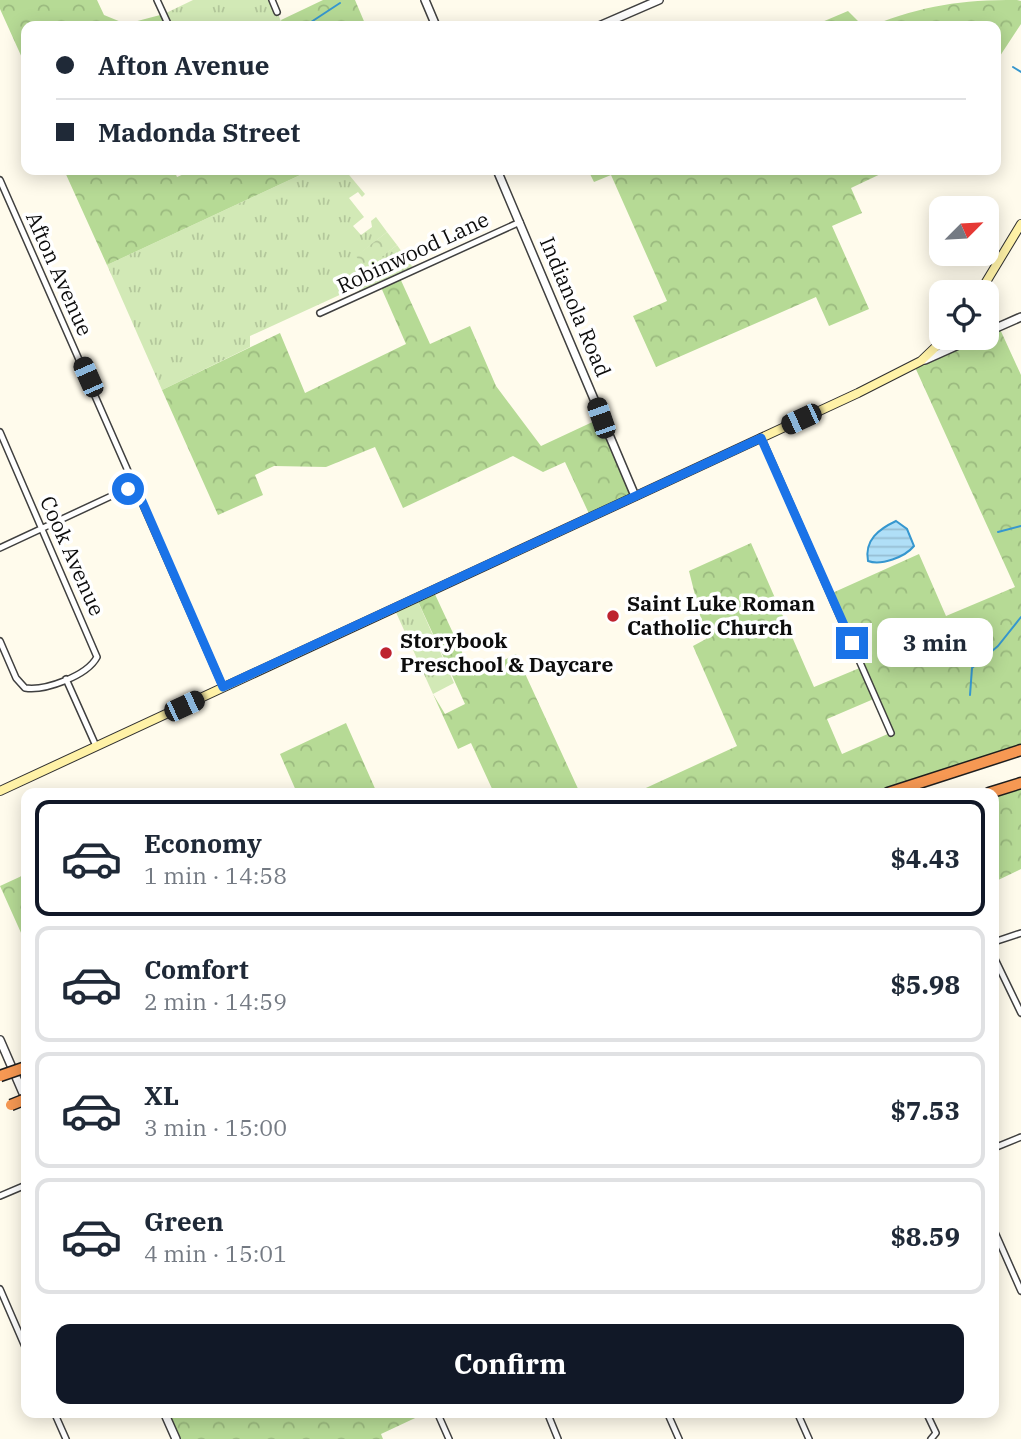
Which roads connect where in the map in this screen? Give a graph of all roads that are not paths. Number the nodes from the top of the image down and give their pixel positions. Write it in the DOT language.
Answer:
graph roads {
  1 [pos="157,0"];
  2 [pos="272,0"];
  3 [pos="425,0"];
  4 [pos="659,0"];
  5 [pos="277,12"];
  6 [pos="167,21"];
  7 [pos="434,21"];
  8 [pos="611,21"];
  9 [pos="499,175"];
  10 [pos="0,180"];
  11 [pos="520,222"];
  12 [pos="1021,224"];
  13 [pos="988,280"];
  14 [pos="320,313"];
  15 [pos="1021,317"];
  16 [pos="999,326"];
  17 [pos="932,350"];
  18 [pos="946,350"];
  19 [pos="921,361"];
  20 [pos="0,432"];
  21 [pos="761,438"];
  22 [pos="135,485"];
  23 [pos="635,496"];
  24 [pos="42,528"];
  25 [pos="0,548"];
  26 [pos="0,641"];
  27 [pos="66,679"];
  28 [pos="223,687"];
  29 [pos="891,733"];
  30 [pos="96,746"];
  31 [pos="1021,750"];
  32 [pos="1021,783"];
  33 [pos="903,788"];
  34 [pos="999,790"];
  35 [pos="0,791"];
  36 [pos="1021,933"];
  37 [pos="999,940"];
  38 [pos="999,967"];
  39 [pos="1021,1013"];
  40 [pos="0,1040"];
  41 [pos="21,1069"];
  42 [pos="0,1076"];
  43 [pos="21,1088"];
  44 [pos="1021,1137"];
  45 [pos="999,1146"];
  46 [pos="21,1187"];
  47 [pos="0,1196"];
  48 [pos="999,1241"];
  49 [pos="0,1289"];
  50 [pos="1021,1291"];
  51 [pos="21,1337"];
  52 [pos="57,1418"];
  53 [pos="167,1418"];
  54 [pos="440,1418"];
  55 [pos="549,1418"];
  56 [pos="670,1418"];
  57 [pos="800,1418"];
  58 [pos="928,1418"];
  59 [pos="934,1437"];
  60 [pos="66,1439"];
  61 [pos="176,1439"];
  62 [pos="449,1439"];
  63 [pos="558,1439"];
  64 [pos="679,1439"];
  65 [pos="809,1439"];
  1 -- 6 [label="street"];
  2 -- 5 [label="street"];
  3 -- 7 [label="street"];
  4 -- 8 [label="street"];
  9 -- 11 [label="street, Indianola Road"];
  10 -- 22 [label="street, Afton Avenue"];
  11 -- 14 [label="street, Robinwood Lane"];
  11 -- 23 [label="street, Indianola Road"];
  12 -- 13 [label="main road"];
  15 -- 16 [label="street"];
  17 -- 19 [label="main road"];
  18 -- 19 [label="street"];
  19 -- 21 [label="main road"];
  20 -- 24 [label="street, Cook Avenue"];
  21 -- 23 [label="main road"];
  21 -- 29 [label="street"];
  22 -- 24 [label="street"];
  22 -- 28 [label="street, Afton Avenue"];
  23 -- 28 [label="main road"];
  24 -- 25 [label="street"];
  24 -- 27 [label="street, Cook Avenue"];
  26 -- 27 [label="street, Cook Avenue"];
  27 -- 30 [label="street"];
  28 -- 30 [label="main road"];
  30 -- 35 [label="main road"];
  31 -- 33 [label="highway"];
  32 -- 34 [label="highway"];
  36 -- 37 [label="street"];
  38 -- 39 [label="street"];
  40 -- 43 [label="street"];
  41 -- 42 [label="highway, bridge"];
  44 -- 45 [label="street"];
  46 -- 47 [label="street"];
  48 -- 50 [label="street"];
  49 -- 51 [label="street"];
  52 -- 60 [label="street"];
  53 -- 61 [label="street"];
  54 -- 62 [label="street"];
  55 -- 63 [label="street"];
  56 -- 64 [label="street"];
  57 -- 65 [label="street"];
  58 -- 59 [label="street"];
}
